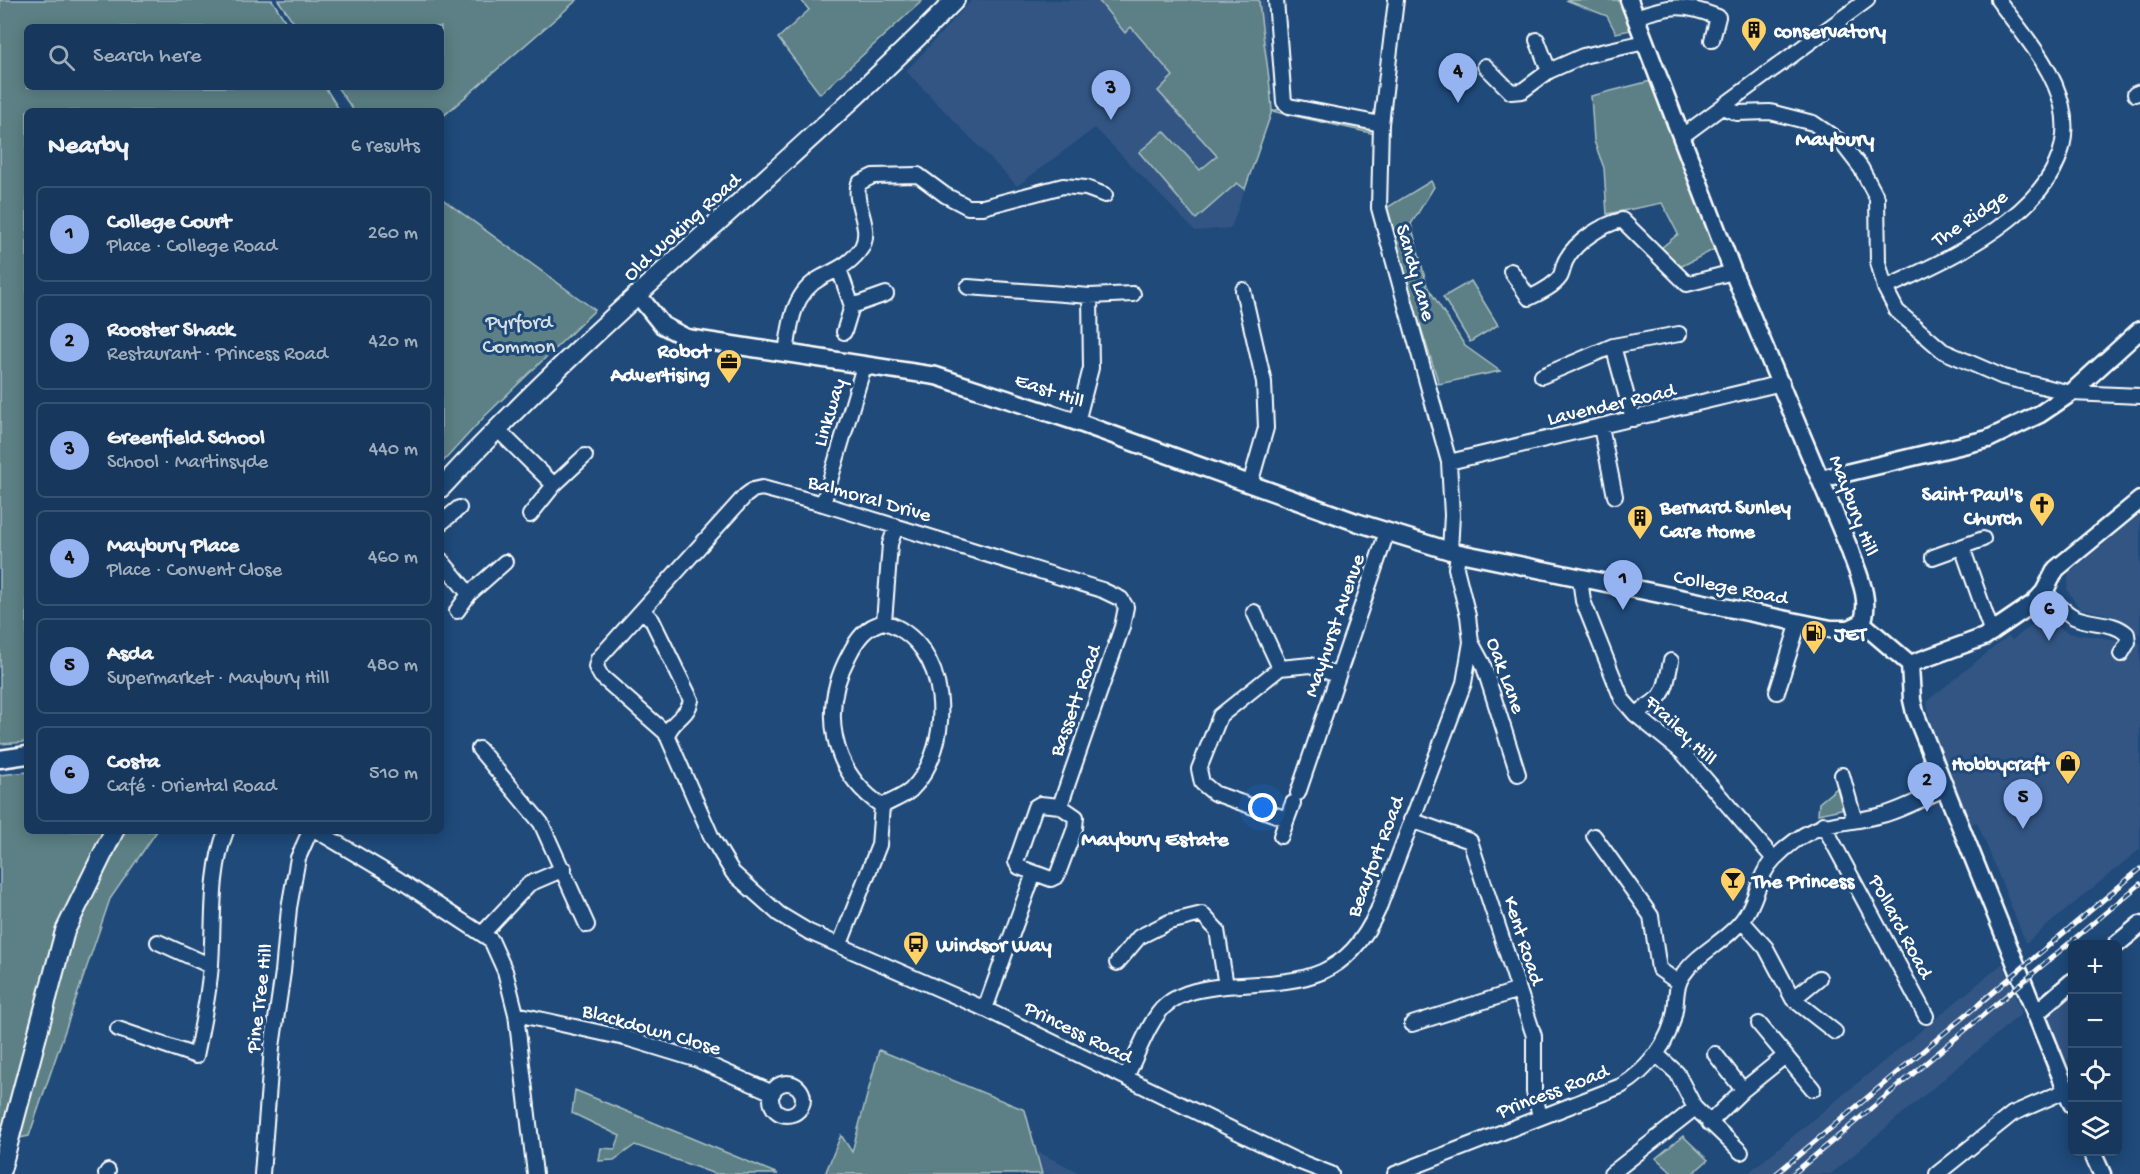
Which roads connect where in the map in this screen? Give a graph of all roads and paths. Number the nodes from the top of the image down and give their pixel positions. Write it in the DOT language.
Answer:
graph roads {
  1 [pos="955,0"];
  2 [pos="1276,0"];
  3 [pos="1396,0"];
  4 [pos="1629,0"];
  5 [pos="1867,0"];
  6 [pos="1998,0"];
  7 [pos="1635,17"];
  8 [pos="1718,17"];
  9 [pos="1731,23"];
  10 [pos="1537,40"];
  11 [pos="1712,40"];
  12 [pos="1645,42"];
  13 [pos="1485,66"];
  14 [pos="1549,71"];
  15 [pos="1722,107"];
  16 [pos="1381,124"];
  17 [pos="1681,137"];
  18 [pos="1105,195"];
  19 [pos="839,269"];
  20 [pos="1511,271"];
  21 [pos="1733,272"];
  22 [pos="968,287"];
  23 [pos="1885,288"];
  24 [pos="1243,290"];
  25 [pos="886,294"];
  26 [pos="1133,294"];
  27 [pos="638,295"];
  28 [pos="1090,296"];
  29 [pos="852,306"];
  30 [pos="2140,330"];
  31 [pos="844,332"];
  32 [pos="1679,334"];
  33 [pos="1613,346"];
  34 [pos="786,354"];
  35 [pos="864,366"];
  36 [pos="1542,376"];
  37 [pos="1782,383"];
  38 [pos="2071,393"];
  39 [pos="2140,396"];
  40 [pos="1633,419"];
  41 [pos="1077,422"];
  42 [pos="1601,427"];
  43 [pos="496,428"];
  44 [pos="585,456"];
  45 [pos="1449,462"];
  46 [pos="1821,480"];
  47 [pos="1250,484"];
  48 [pos="444,485"];
  49 [pos="554,485"];
  50 [pos="1615,496"];
  51 [pos="2140,500"];
  52 [pos="823,504"];
  53 [pos="459,508"];
  54 [pos="530,514"];
  55 [pos="444,520"];
  56 [pos="896,526"];
  57 [pos="1387,532"];
  58 [pos="1983,539"];
  59 [pos="1962,547"];
  60 [pos="1454,553"];
  61 [pos="1933,557"];
  62 [pos="505,562"];
  63 [pos="444,564"];
  64 [pos="1580,578"];
  65 [pos="2044,592"];
  66 [pos="469,594"];
  67 [pos="1126,607"];
  68 [pos="642,610"];
  69 [pos="457,611"];
  70 [pos="1254,612"];
  71 [pos="884,622"];
  72 [pos="1799,622"];
  73 [pos="1862,623"];
  74 [pos="1992,633"];
  75 [pos="1471,642"];
  76 [pos="2121,654"];
  77 [pos="1671,662"];
  78 [pos="1910,664"];
  79 [pos="1280,668"];
  80 [pos="1336,675"];
  81 [pos="1777,692"];
  82 [pos="1635,714"];
  83 [pos="667,736"];
  84 [pos="479,749"];
  85 [pos="24,755"];
  86 [pos="0,759"];
  87 [pos="1518,774"];
  88 [pos="1842,775"];
  89 [pos="1945,789"];
  90 [pos="882,806"];
  91 [pos="1060,806"];
  92 [pos="1854,818"];
  93 [pos="1287,819"];
  94 [pos="1410,820"];
  95 [pos="1823,824"];
  96 [pos="113,834"];
  97 [pos="225,834"];
  98 [pos="309,834"];
  99 [pos="322,834"];
  100 [pos="1281,836"];
  101 [pos="1594,836"];
  102 [pos="1774,859"];
  103 [pos="564,869"];
  104 [pos="1034,873"];
  105 [pos="1742,921"];
  106 [pos="587,925"];
  107 [pos="2140,925"];
  108 [pos="482,934"];
  109 [pos="2122,941"];
  110 [pos="159,942"];
  111 [pos="840,944"];
  112 [pos="1117,963"];
  113 [pos="211,966"];
  114 [pos="1819,978"];
  115 [pos="1679,983"];
  116 [pos="1226,986"];
  117 [pos="2068,986"];
  118 [pos="1519,990"];
  119 [pos="1793,999"];
  120 [pos="985,1009"];
  121 [pos="516,1014"];
  122 [pos="2035,1014"];
  123 [pos="1926,1016"];
  124 [pos="1412,1024"];
  125 [pos="1759,1024"];
  126 [pos="118,1029"];
  127 [pos="1835,1032"];
  128 [pos="1656,1053"];
  129 [pos="1716,1054"];
  130 [pos="1785,1056"];
  131 [pos="1126,1077"];
  132 [pos="1813,1089"];
  133 [pos="1743,1090"];
  134 [pos="2068,1092"];
  135 [pos="773,1093"];
  136 [pos="2068,1098"];
  137 [pos="1695,1108"];
  138 [pos="1540,1116"];
  139 [pos="1709,1123"];
  140 [pos="1741,1152"];
  141 [pos="2094,1156"];
  142 [pos="0,1174"];
  143 [pos="262,1174"];
  144 [pos="535,1174"];
  145 [pos="1331,1174"];
  146 [pos="1395,1174"];
  147 [pos="1611,1174"];
  148 [pos="1937,1174"];
  149 [pos="2102,1174"];
  1 -- 27 [label="main road, Old Woking Road"];
  2 -- 16 [label="street"];
  3 -- 16 [label="street, Sandy Lane"];
  4 -- 7 [label="street, Maybury Hill"];
  5 -- 15 [label="street"];
  6 -- 23 [label="street, The Ridge"];
  7 -- 8 [label="street"];
  7 -- 12 [label="street, Maybury Hill"];
  8 -- 9 [label="street"];
  8 -- 11 [label="street"];
  10 -- 14 [label="street"];
  12 -- 14 [label="street"];
  12 -- 17 [label="street, Maybury Hill"];
  13 -- 14 [label="street"];
  15 -- 17 [label="street"];
  15 -- 23 [label="street"];
  16 -- 45 [label="street, Sandy Lane"];
  17 -- 21 [label="street, Maybury Hill"];
  18 -- 19 [label="street"];
  19 -- 29 [label="street"];
  19 -- 34 [label="street"];
  20 -- 21 [label="street"];
  21 -- 37 [label="street, Maybury Hill"];
  22 -- 28 [label="street"];
  23 -- 38 [label="street"];
  24 -- 47 [label="street"];
  25 -- 29 [label="street"];
  26 -- 28 [label="street"];
  27 -- 34 [label="street, East Hill"];
  27 -- 43 [label="main road, Old Woking Road"];
  28 -- 41 [label="street"];
  29 -- 31 [label="street"];
  30 -- 38 [label="street"];
  32 -- 33 [label="street"];
  33 -- 36 [label="street"];
  33 -- 40 [label="street"];
  34 -- 35 [label="street, East Hill"];
  35 -- 41 [label="street, East Hill"];
  35 -- 52 [label="street, Linkway"];
  37 -- 40 [label="street, Lavender Road"];
  37 -- 46 [label="street, Maybury Hill"];
  38 -- 39 [label="street"];
  38 -- 46 [label="street"];
  40 -- 42 [label="street, Lavender Road"];
  41 -- 47 [label="street, East Hill"];
  42 -- 45 [label="street, Lavender Road"];
  42 -- 50 [label="street"];
  43 -- 48 [label="main road, Old Woking Road"];
  43 -- 49 [label="street"];
  44 -- 49 [label="street"];
  45 -- 60 [label="street, Sandy Lane"];
  46 -- 73 [label="street, Maybury Hill"];
  47 -- 57 [label="street, East Hill"];
  49 -- 54 [label="street"];
  51 -- 65 [label="street"];
  52 -- 56 [label="street, Balmoral Drive"];
  52 -- 68 [label="street, Balmoral Drive"];
  53 -- 55 [label="street"];
  56 -- 67 [label="street, Balmoral Drive"];
  56 -- 71 [label="street"];
  57 -- 60 [label="street, East Hill"];
  57 -- 80 [label="street, Mayhurst Avenue"];
  58 -- 59 [label="street"];
  59 -- 61 [label="street"];
  59 -- 74 [label="street"];
  60 -- 64 [label="street, College Road"];
  60 -- 75 [label="street, Oak Lane"];
  62 -- 66 [label="street"];
  63 -- 66 [label="street"];
  64 -- 72 [label="street, College Road"];
  64 -- 82 [label="street, Frailey Hill"];
  65 -- 74 [label="street"];
  65 -- 76 [label="street"];
  66 -- 69 [label="street"];
  67 -- 91 [label="street, Bassett Road"];
  68 -- 83 [label="street"];
  68 -- 83 [label="street, Balmoral Drive"];
  70 -- 79 [label="street"];
  71 -- 90 [label="street"];
  71 -- 90 [label="street"];
  72 -- 73 [label="street, College Road"];
  72 -- 81 [label="street"];
  73 -- 78 [label="street"];
  74 -- 78 [label="street"];
  75 -- 87 [label="street, Oak Lane"];
  75 -- 94 [label="street, Beaufort Road"];
  77 -- 82 [label="street"];
  78 -- 89 [label="street"];
  79 -- 80 [label="street"];
  79 -- 93 [label="street"];
  80 -- 93 [label="street, Mayhurst Avenue"];
  82 -- 102 [label="street, Frailey Hill"];
  83 -- 111 [label="street, Balmoral Drive"];
  84 -- 103 [label="street"];
  85 -- 86 [label="street"];
  88 -- 92 [label="street"];
  89 -- 92 [label="street, Princess Road"];
  89 -- 122 [label="street"];
  90 -- 111 [label="street"];
  91 -- 104 [label="street"];
  91 -- 104 [label="street"];
  92 -- 95 [label="street, Princess Road"];
  93 -- 100 [label="street, Mayhurst Avenue"];
  94 -- 116 [label="street, Beaufort Road"];
  94 -- 118 [label="street, Kent Road"];
  95 -- 102 [label="street, Princess Road"];
  95 -- 123 [label="street, Pollard Road"];
  96 -- 142 [label="main road"];
  97 -- 113 [label="street"];
  98 -- 143 [label="street, Pine Tree Hill"];
  99 -- 108 [label="street"];
  101 -- 115 [label="street"];
  102 -- 105 [label="street, Princess Road"];
  103 -- 106 [label="street"];
  103 -- 108 [label="street"];
  104 -- 120 [label="street"];
  105 -- 115 [label="street, Princess Road"];
  105 -- 119 [label="street"];
  107 -- 109 [label="street"];
  108 -- 121 [label="street"];
  110 -- 113 [label="street"];
  111 -- 120 [label="street, Princess Road"];
  112 -- 116 [label="street"];
  113 -- 126 [label="street"];
  114 -- 119 [label="street"];
  115 -- 128 [label="street, Princess Road"];
  116 -- 131 [label="street, Beaufort Road"];
  117 -- 122 [label="street"];
  118 -- 124 [label="street"];
  118 -- 138 [label="street, Kent Road"];
  119 -- 127 [label="street"];
  120 -- 131 [label="street, Princess Road"];
  121 -- 135 [label="street, Blackdown Close"];
  121 -- 144 [label="street"];
  122 -- 134 [label="street"];
  125 -- 130 [label="street"];
  128 -- 137 [label="street"];
  128 -- 138 [label="street, Princess Road"];
  129 -- 133 [label="street"];
  130 -- 132 [label="street"];
  130 -- 133 [label="street"];
  131 -- 145 [label="street, Princess Road"];
  133 -- 139 [label="street"];
  136 -- 148 [label="street"];
  137 -- 139 [label="street"];
  137 -- 147 [label="street"];
  138 -- 146 [label="street, Princess Road"];
  139 -- 140 [label="street"];
  141 -- 149 [label="street"];
}
